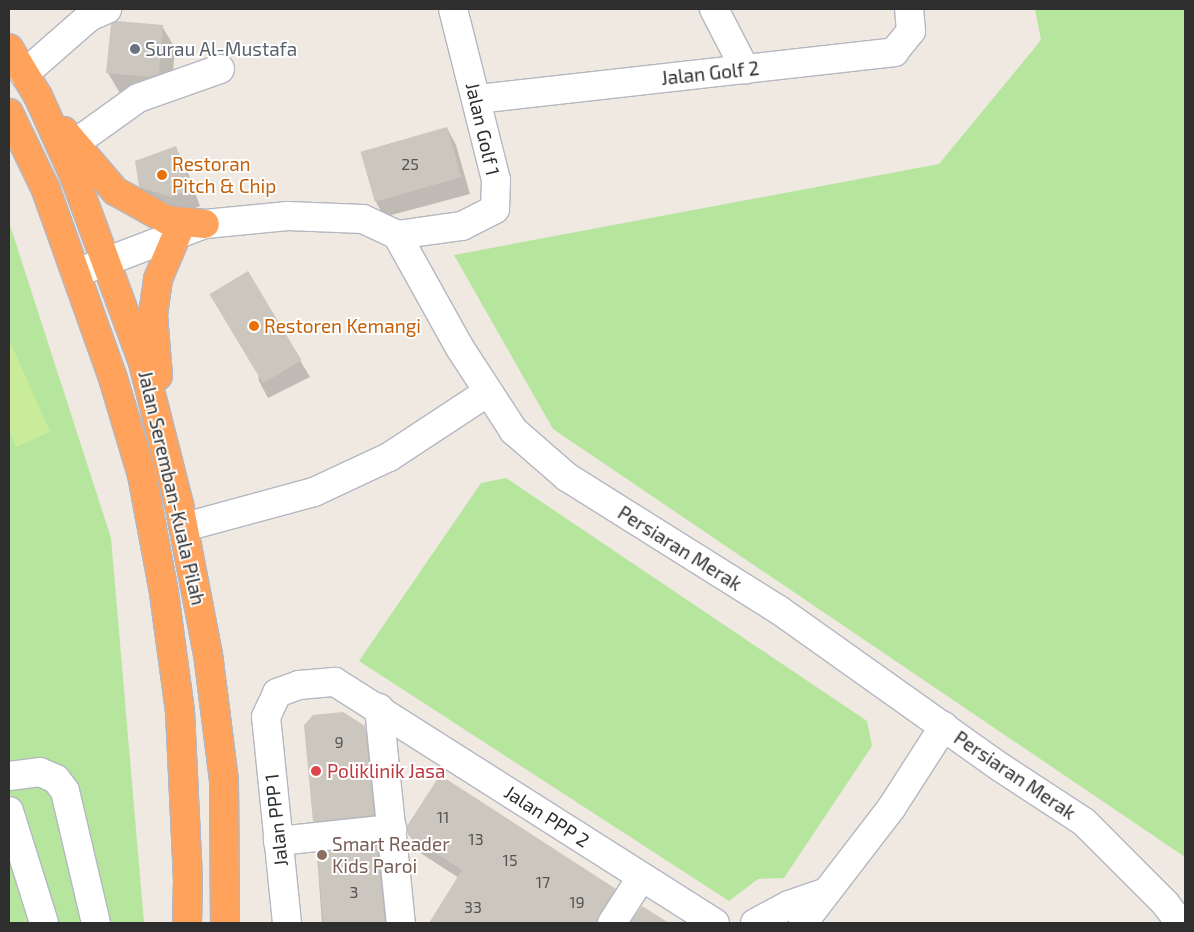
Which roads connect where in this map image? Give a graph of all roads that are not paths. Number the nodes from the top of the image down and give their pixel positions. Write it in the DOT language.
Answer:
graph roads {
  1 [pos="107,9"];
  2 [pos="452,9"];
  3 [pos="714,9"];
  4 [pos="909,9"];
  5 [pos="9,48"];
  6 [pos="220,69"];
  7 [pos="745,69"];
  8 [pos="31,85"];
  9 [pos="477,99"];
  10 [pos="9,113"];
  11 [pos="74,144"];
  12 [pos="205,224"];
  13 [pos="178,232"];
  14 [pos="397,235"];
  15 [pos="105,260"];
  16 [pos="76,273"];
  17 [pos="488,392"];
  18 [pos="182,515"];
  19 [pos="379,708"];
  20 [pos="266,717"];
  21 [pos="944,726"];
  22 [pos="9,776"];
  23 [pos="9,811"];
  24 [pos="392,829"];
  25 [pos="278,841"];
  26 [pos="642,878"];
  27 [pos="826,892"];
  28 [pos="44,923"];
  29 [pos="96,923"];
  30 [pos="187,923"];
  31 [pos="226,923"];
  32 [pos="287,923"];
  33 [pos="402,923"];
  34 [pos="612,923"];
  35 [pos="714,923"];
  36 [pos="755,923"];
  37 [pos="803,923"];
  38 [pos="1180,923"];
  1 -- 8 [label="street"];
  2 -- 9 [label="street, Jalan Golf 1"];
  3 -- 7 [label="street"];
  4 -- 7 [label="street, Jalan Golf 2"];
  5 -- 8 [label="highway, Jalan Seremban-Kuala Pilah"];
  6 -- 11 [label="street"];
  7 -- 9 [label="street, Jalan Golf 2"];
  8 -- 11 [label="highway"];
  8 -- 15 [label="highway, Jalan Seremban-Kuala Pilah"];
  9 -- 14 [label="street, Jalan Golf 1"];
  10 -- 16 [label="highway, Jalan Seremban-Kuala Pilah"];
  11 -- 12 [label="highway"];
  12 -- 13 [label="street"];
  12 -- 14 [label="street"];
  13 -- 15 [label="street"];
  13 -- 18 [label="highway"];
  14 -- 17 [label="street, Persiaran Merak"];
  15 -- 16 [label="street"];
  15 -- 18 [label="highway, Jalan Seremban-Kuala Pilah"];
  16 -- 30 [label="highway, Jalan Seremban-Kuala Pilah"];
  17 -- 18 [label="street"];
  17 -- 21 [label="street, Persiaran Merak"];
  18 -- 31 [label="highway, Jalan Seremban-Kuala Pilah"];
  19 -- 20 [label="street, Jalan PPP 2"];
  19 -- 24 [label="street"];
  19 -- 26 [label="street, Jalan PPP 2"];
  20 -- 25 [label="street, Jalan PPP 1"];
  21 -- 27 [label="street"];
  21 -- 38 [label="street, Persiaran Merak"];
  22 -- 29 [label="street"];
  23 -- 28 [label="street"];
  24 -- 25 [label="street"];
  24 -- 33 [label="street"];
  25 -- 32 [label="street, Jalan PPP 1"];
  26 -- 34 [label="street"];
  26 -- 35 [label="street, Jalan PPP 2"];
  27 -- 36 [label="street"];
  27 -- 37 [label="street"];
}
